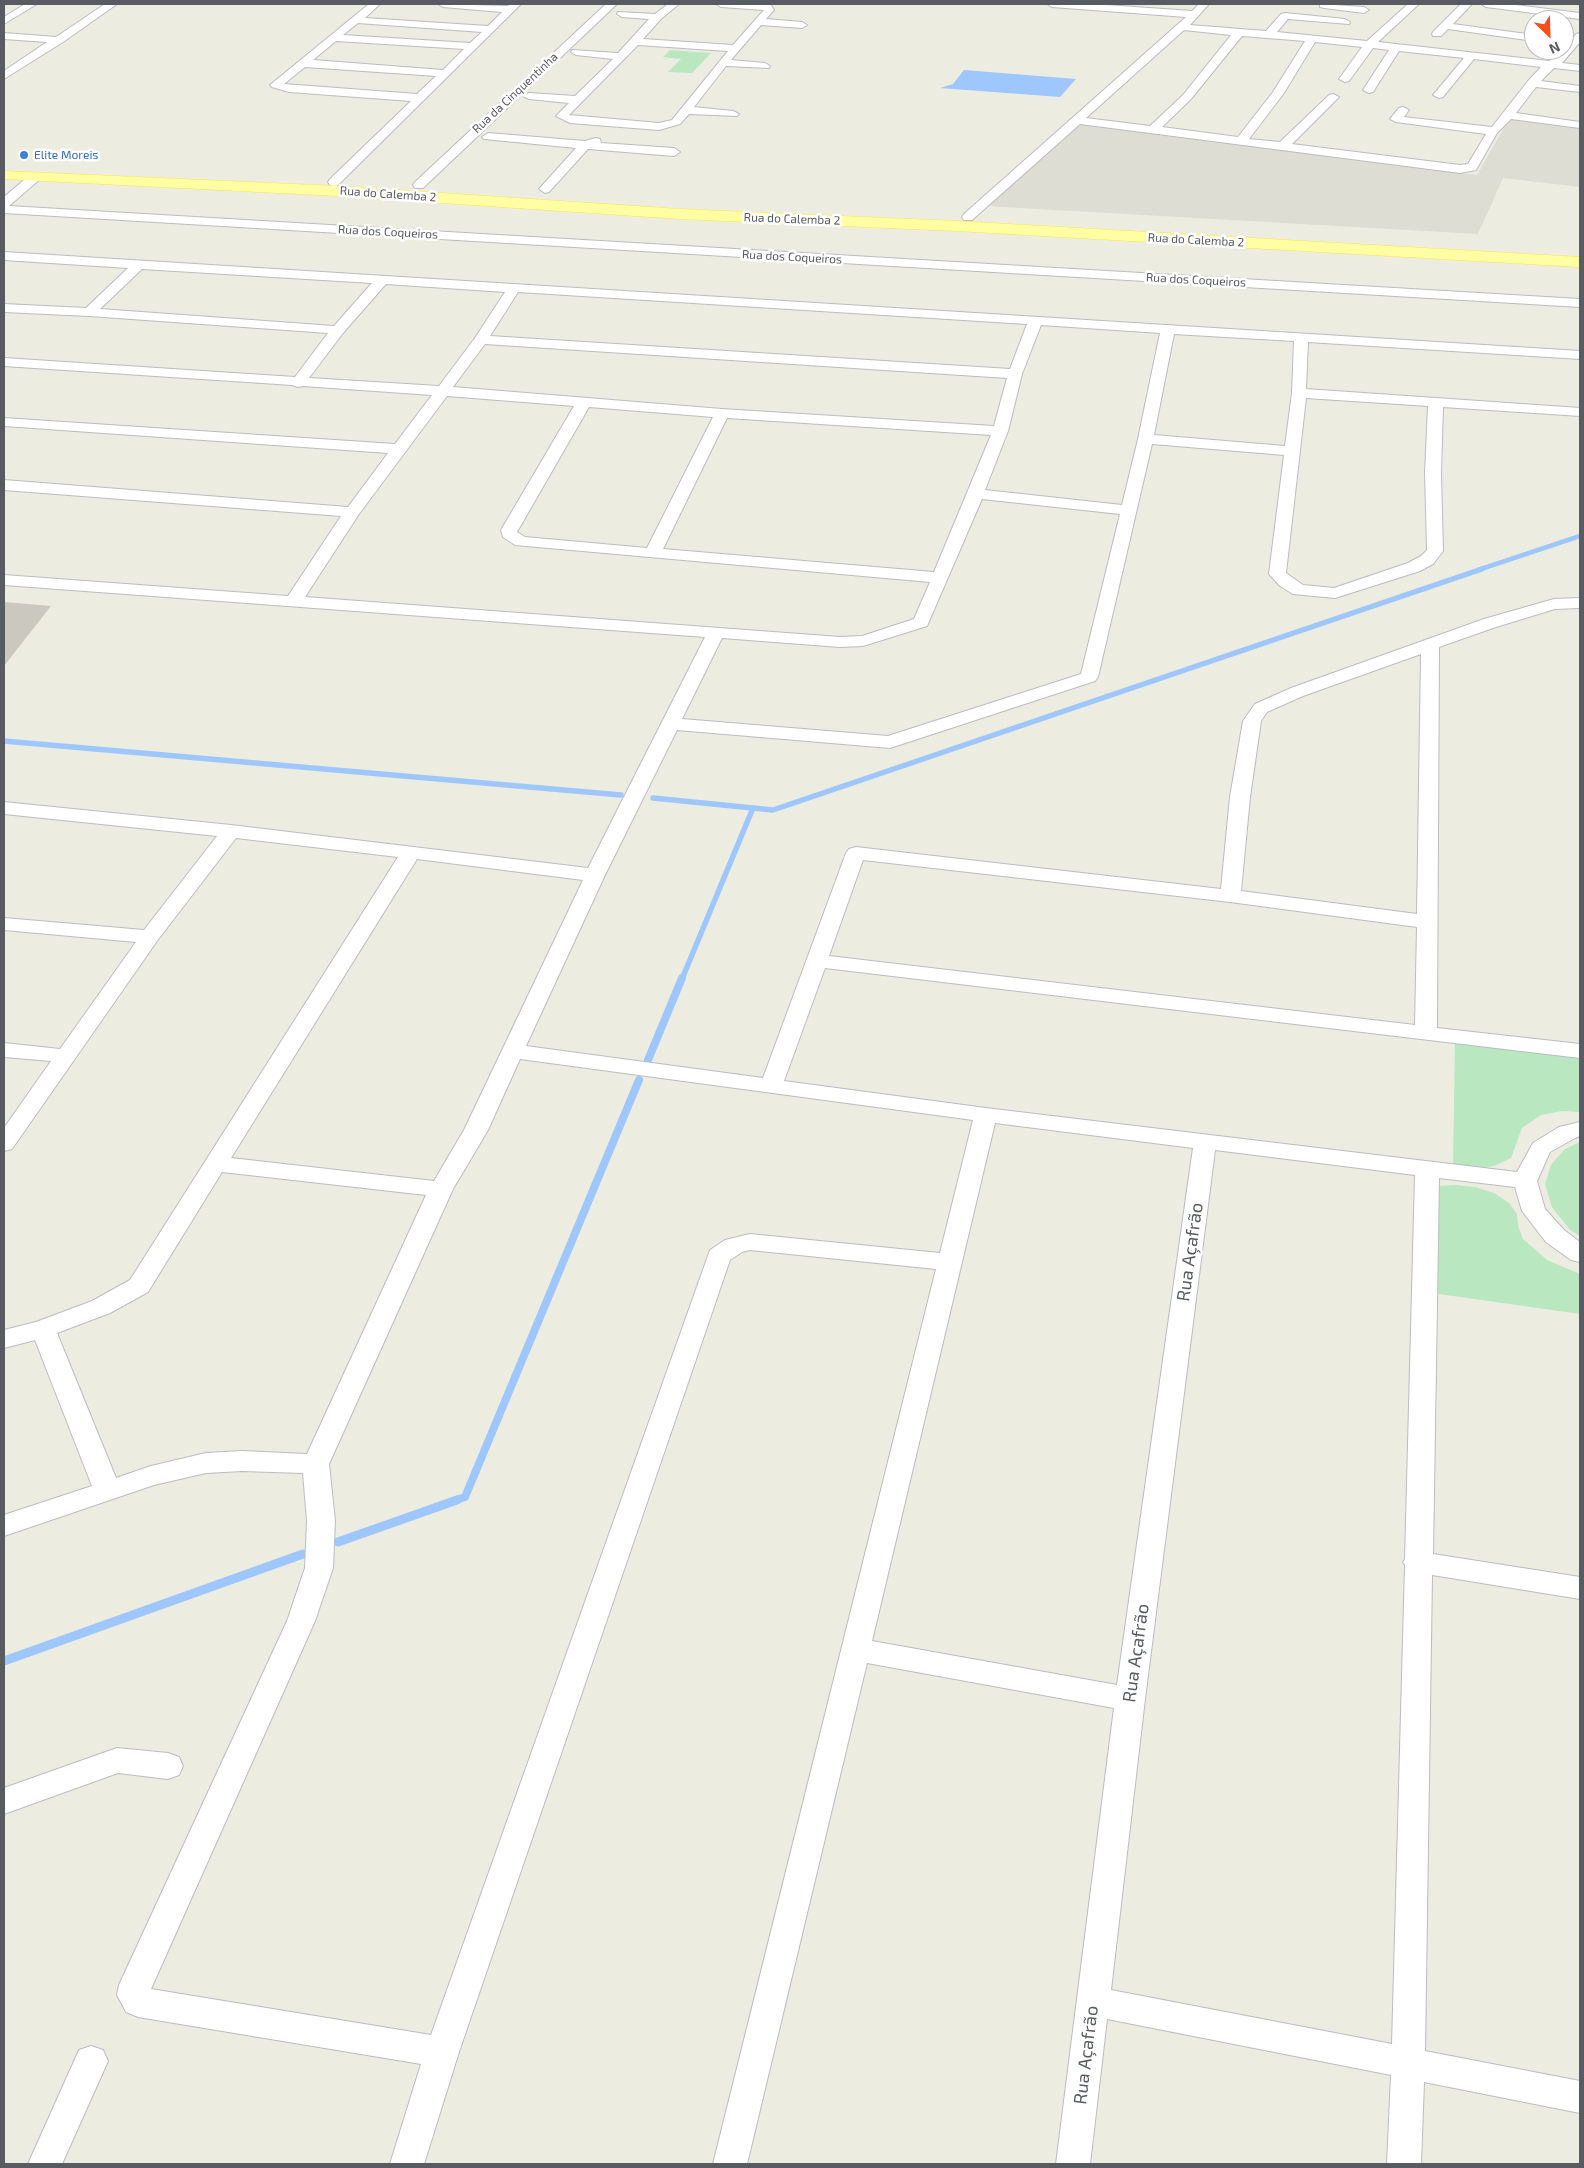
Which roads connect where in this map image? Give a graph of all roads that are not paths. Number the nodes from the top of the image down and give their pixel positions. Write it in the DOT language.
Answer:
graph roads {
  1 [pos="32,4"];
  2 [pos="112,4"];
  3 [pos="375,4"];
  4 [pos="443,4"];
  5 [pos="612,4"];
  6 [pos="674,4"];
  7 [pos="721,4"];
  8 [pos="730,4"];
  9 [pos="1052,4"];
  10 [pos="1204,4"];
  11 [pos="1311,4"];
  12 [pos="1414,4"];
  13 [pos="1467,4"];
  14 [pos="1486,4"];
  15 [pos="513,6"];
  16 [pos="1520,6"];
  17 [pos="1364,10"];
  18 [pos="622,14"];
  19 [pos="1194,14"];
  20 [pos="657,16"];
  21 [pos="1580,16"];
  22 [pos="355,20"];
  23 [pos="4,21"];
  24 [pos="758,22"];
  25 [pos="1345,22"];
  26 [pos="802,25"];
  27 [pos="1446,26"];
  28 [pos="1182,27"];
  29 [pos="490,29"];
  30 [pos="1239,32"];
  31 [pos="1268,34"];
  32 [pos="4,36"];
  33 [pos="1524,37"];
  34 [pos="333,38"];
  35 [pos="1312,39"];
  36 [pos="59,40"];
  37 [pos="635,42"];
  38 [pos="1370,44"];
  39 [pos="472,46"];
  40 [pos="1396,47"];
  41 [pos="736,48"];
  42 [pos="1420,50"];
  43 [pos="576,52"];
  44 [pos="1472,55"];
  45 [pos="620,56"];
  46 [pos="1559,60"];
  47 [pos="302,63"];
  48 [pos="723,63"];
  49 [pos="1552,65"];
  50 [pos="765,66"];
  51 [pos="1580,68"];
  52 [pos="444,73"];
  53 [pos="4,76"];
  54 [pos="1345,79"];
  55 [pos="1532,83"];
  56 [pos="1580,89"];
  57 [pos="1369,90"];
  58 [pos="1439,95"];
  59 [pos="529,96"];
  60 [pos="1333,97"];
  61 [pos="418,98"];
  62 [pos="578,100"];
  63 [pos="686,110"];
  64 [pos="1403,110"];
  65 [pos="733,114"];
  66 [pos="1507,115"];
  67 [pos="1076,120"];
  68 [pos="620,124"];
  69 [pos="1580,125"];
  70 [pos="1154,129"];
  71 [pos="1493,131"];
  72 [pos="488,137"];
  73 [pos="1242,140"];
  74 [pos="605,143"];
  75 [pos="585,145"];
  76 [pos="1284,146"];
  77 [pos="674,152"];
  78 [pos="593,160"];
  79 [pos="8,173"];
  80 [pos="35,177"];
  81 [pos="334,182"];
  82 [pos="419,185"];
  83 [pos="4,187"];
  84 [pos="506,187"];
  85 [pos="526,188"];
  86 [pos="545,188"];
  87 [pos="565,189"];
  88 [pos="601,194"];
  89 [pos="673,198"];
  90 [pos="4,203"];
  91 [pos="800,204"];
  92 [pos="568,206"];
  93 [pos="4,209"];
  94 [pos="680,214"];
  95 [pos="968,217"];
  96 [pos="1580,252"];
  97 [pos="4,256"];
  98 [pos="1580,262"];
  99 [pos="138,265"];
  100 [pos="383,279"];
  101 [pos="514,288"];
  102 [pos="1580,303"];
  103 [pos="4,308"];
  104 [pos="90,312"];
  105 [pos="1036,320"];
  106 [pos="1168,329"];
  107 [pos="338,330"];
  108 [pos="1301,338"];
  109 [pos="481,340"];
  110 [pos="1580,355"];
  111 [pos="4,362"];
  112 [pos="1015,374"];
  113 [pos="298,383"];
  114 [pos="444,391"];
  115 [pos="1299,393"];
  116 [pos="584,402"];
  117 [pos="1436,403"];
  118 [pos="1580,412"];
  119 [pos="722,413"];
  120 [pos="4,422"];
  121 [pos="1000,431"];
  122 [pos="1146,440"];
  123 [pos="399,449"];
  124 [pos="1291,451"];
  125 [pos="4,485"];
  126 [pos="976,494"];
  127 [pos="1129,510"];
  128 [pos="352,512"];
  129 [pos="653,552"];
  130 [pos="940,578"];
  131 [pos="4,580"];
  132 [pos="293,602"];
  133 [pos="1580,603"];
  134 [pos="716,633"];
  135 [pos="1430,645"];
  136 [pos="671,724"];
  137 [pos="4,808"];
  138 [pos="231,831"];
  139 [pos="410,854"];
  140 [pos="595,874"];
  141 [pos="1230,896"];
  142 [pos="1428,922"];
  143 [pos="4,924"];
  144 [pos="150,937"];
  145 [pos="817,962"];
  146 [pos="1426,1033"];
  147 [pos="4,1050"];
  148 [pos="513,1051"];
  149 [pos="1580,1051"];
  150 [pos="66,1056"];
  151 [pos="771,1087"];
  152 [pos="986,1115"];
  153 [pos="1580,1129"];
  154 [pos="1205,1142"];
  155 [pos="4,1144"];
  156 [pos="215,1164"];
  157 [pos="1427,1170"];
  158 [pos="1525,1181"];
  159 [pos="441,1189"];
  160 [pos="1580,1254"];
  161 [pos="951,1262"];
  162 [pos="43,1329"];
  163 [pos="4,1339"];
  164 [pos="316,1464"];
  165 [pos="108,1491"];
  166 [pos="4,1526"];
  167 [pos="1417,1562"];
  168 [pos="1580,1588"];
  169 [pos="855,1649"];
  170 [pos="1130,1699"];
  171 [pos="168,1766"];
  172 [pos="4,1801"];
  173 [pos="1093,2001"];
  174 [pos="442,2052"];
  175 [pos="91,2061"];
  176 [pos="1408,2063"];
  177 [pos="1580,2097"];
  178 [pos="45,2164"];
  179 [pos="407,2164"];
  180 [pos="730,2164"];
  181 [pos="1073,2164"];
  182 [pos="1404,2164"];
  1 -- 23 [label="street"];
  2 -- 36 [label="street"];
  3 -- 22 [label="street"];
  4 -- 15 [label="street"];
  5 -- 82 [label="street, Rua da Cinquentinha"];
  6 -- 20 [label="street"];
  7 -- 8 [label="street"];
  8 -- 24 [label="street"];
  9 -- 19 [label="street"];
  10 -- 19 [label="street"];
  11 -- 17 [label="street"];
  12 -- 38 [label="street"];
  13 -- 27 [label="street"];
  14 -- 16 [label="street"];
  15 -- 29 [label="street"];
  16 -- 21 [label="street"];
  18 -- 20 [label="street"];
  19 -- 28 [label="street"];
  20 -- 37 [label="street"];
  22 -- 29 [label="street"];
  22 -- 34 [label="street"];
  24 -- 26 [label="street"];
  24 -- 41 [label="street"];
  25 -- 31 [label="street"];
  27 -- 33 [label="street"];
  27 -- 42 [label="street"];
  28 -- 30 [label="street"];
  28 -- 67 [label="street"];
  29 -- 39 [label="street"];
  30 -- 31 [label="street"];
  30 -- 70 [label="street"];
  31 -- 35 [label="street"];
  32 -- 36 [label="street"];
  34 -- 39 [label="street"];
  34 -- 47 [label="street"];
  35 -- 38 [label="street"];
  35 -- 73 [label="street"];
  36 -- 53 [label="street"];
  37 -- 41 [label="street"];
  37 -- 45 [label="street"];
  38 -- 40 [label="street"];
  38 -- 54 [label="street"];
  39 -- 52 [label="street"];
  40 -- 42 [label="street"];
  40 -- 57 [label="street"];
  41 -- 48 [label="street"];
  42 -- 44 [label="street"];
  43 -- 45 [label="street"];
  44 -- 49 [label="street"];
  44 -- 58 [label="street"];
  45 -- 62 [label="street"];
  46 -- 49 [label="street"];
  47 -- 52 [label="street"];
  47 -- 61 [label="street"];
  48 -- 50 [label="street"];
  48 -- 63 [label="street"];
  49 -- 51 [label="street"];
  49 -- 55 [label="street"];
  52 -- 61 [label="street"];
  55 -- 56 [label="street"];
  55 -- 66 [label="street"];
  59 -- 62 [label="street"];
  60 -- 76 [label="street"];
  61 -- 81 [label="street"];
  62 -- 68 [label="street"];
  63 -- 65 [label="street"];
  63 -- 68 [label="street"];
  64 -- 71 [label="street"];
  66 -- 69 [label="street"];
  66 -- 71 [label="street"];
  67 -- 70 [label="street"];
  67 -- 95 [label="street"];
  68 -- 74 [label="street"];
  70 -- 73 [label="street"];
  71 -- 76 [label="street"];
  72 -- 75 [label="street"];
  73 -- 76 [label="street"];
  74 -- 75 [label="street"];
  74 -- 77 [label="street"];
  74 -- 78 [label="street"];
  75 -- 86 [label="street"];
  79 -- 80 [label="main road, Rua do Calemba 2"];
  79 -- 81 [label="main road, Rua do Calemba 2"];
  79 -- 83 [label="street"];
  80 -- 90 [label="street"];
  80 -- 92 [label="main road, Rua do Calemba 2"];
  81 -- 82 [label="main road, Rua do Calemba 2"];
  82 -- 84 [label="main road, Rua do Calemba 2"];
  85 -- 86 [label="main road"];
  86 -- 87 [label="main road"];
  88 -- 92 [label="main road"];
  89 -- 94 [label="main road"];
  91 -- 95 [label="main road, Rua do Calemba 2"];
  92 -- 94 [label="main road, Rua do Calemba 2"];
  93 -- 102 [label="street, Rua dos Coqueiros"];
  94 -- 98 [label="main road, Rua do Calemba 2"];
  95 -- 96 [label="main road, Rua do Calemba 2"];
  97 -- 99 [label="street"];
  99 -- 100 [label="street"];
  99 -- 104 [label="street"];
  100 -- 101 [label="street"];
  100 -- 107 [label="street"];
  101 -- 105 [label="street"];
  101 -- 109 [label="street"];
  103 -- 104 [label="street"];
  104 -- 107 [label="street"];
  105 -- 106 [label="street"];
  105 -- 112 [label="street"];
  106 -- 108 [label="street"];
  106 -- 122 [label="street"];
  107 -- 113 [label="street"];
  108 -- 110 [label="street"];
  108 -- 115 [label="street"];
  109 -- 112 [label="street"];
  109 -- 114 [label="street"];
  111 -- 113 [label="street"];
  112 -- 121 [label="street"];
  113 -- 114 [label="street"];
  114 -- 116 [label="street"];
  114 -- 123 [label="street"];
  115 -- 117 [label="street"];
  115 -- 124 [label="street"];
  116 -- 119 [label="street"];
  116 -- 129 [label="street"];
  117 -- 118 [label="street"];
  117 -- 124 [label="street"];
  119 -- 121 [label="street"];
  119 -- 129 [label="street"];
  120 -- 123 [label="street"];
  121 -- 126 [label="street"];
  122 -- 124 [label="street"];
  122 -- 127 [label="street"];
  123 -- 128 [label="street"];
  125 -- 128 [label="street"];
  126 -- 127 [label="street"];
  126 -- 130 [label="street"];
  127 -- 136 [label="street"];
  128 -- 132 [label="street"];
  129 -- 130 [label="street"];
  130 -- 134 [label="street"];
  131 -- 132 [label="street"];
  132 -- 134 [label="street"];
  133 -- 135 [label="street"];
  134 -- 136 [label="street"];
  135 -- 141 [label="street"];
  135 -- 142 [label="street"];
  136 -- 140 [label="street"];
  137 -- 138 [label="street"];
  138 -- 139 [label="street"];
  138 -- 144 [label="street"];
  139 -- 140 [label="street"];
  139 -- 156 [label="street"];
  140 -- 148 [label="street"];
  141 -- 142 [label="street"];
  141 -- 145 [label="street"];
  142 -- 146 [label="street"];
  143 -- 144 [label="street"];
  144 -- 150 [label="street"];
  145 -- 146 [label="street"];
  145 -- 151 [label="street"];
  146 -- 149 [label="street"];
  147 -- 150 [label="street"];
  148 -- 151 [label="street"];
  148 -- 159 [label="street"];
  150 -- 155 [label="street"];
  151 -- 152 [label="street"];
  152 -- 154 [label="street"];
  152 -- 161 [label="street"];
  153 -- 158 [label="street"];
  154 -- 157 [label="street"];
  154 -- 170 [label="street, Rua Açafrão"];
  156 -- 159 [label="street"];
  156 -- 162 [label="street"];
  157 -- 158 [label="street"];
  157 -- 167 [label="street"];
  158 -- 160 [label="street"];
  159 -- 164 [label="street"];
  161 -- 169 [label="street"];
  161 -- 174 [label="street"];
  162 -- 163 [label="street"];
  162 -- 165 [label="street"];
  164 -- 165 [label="street"];
  164 -- 174 [label="street"];
  165 -- 166 [label="street"];
  167 -- 168 [label="street"];
  167 -- 176 [label="street"];
  169 -- 170 [label="street"];
  169 -- 180 [label="street"];
  170 -- 173 [label="street, Rua Açafrão"];
  171 -- 172 [label="street"];
  173 -- 176 [label="street"];
  173 -- 181 [label="street, Rua Açafrão"];
  174 -- 179 [label="street"];
  175 -- 178 [label="street"];
  176 -- 177 [label="street"];
  176 -- 182 [label="street"];
}
